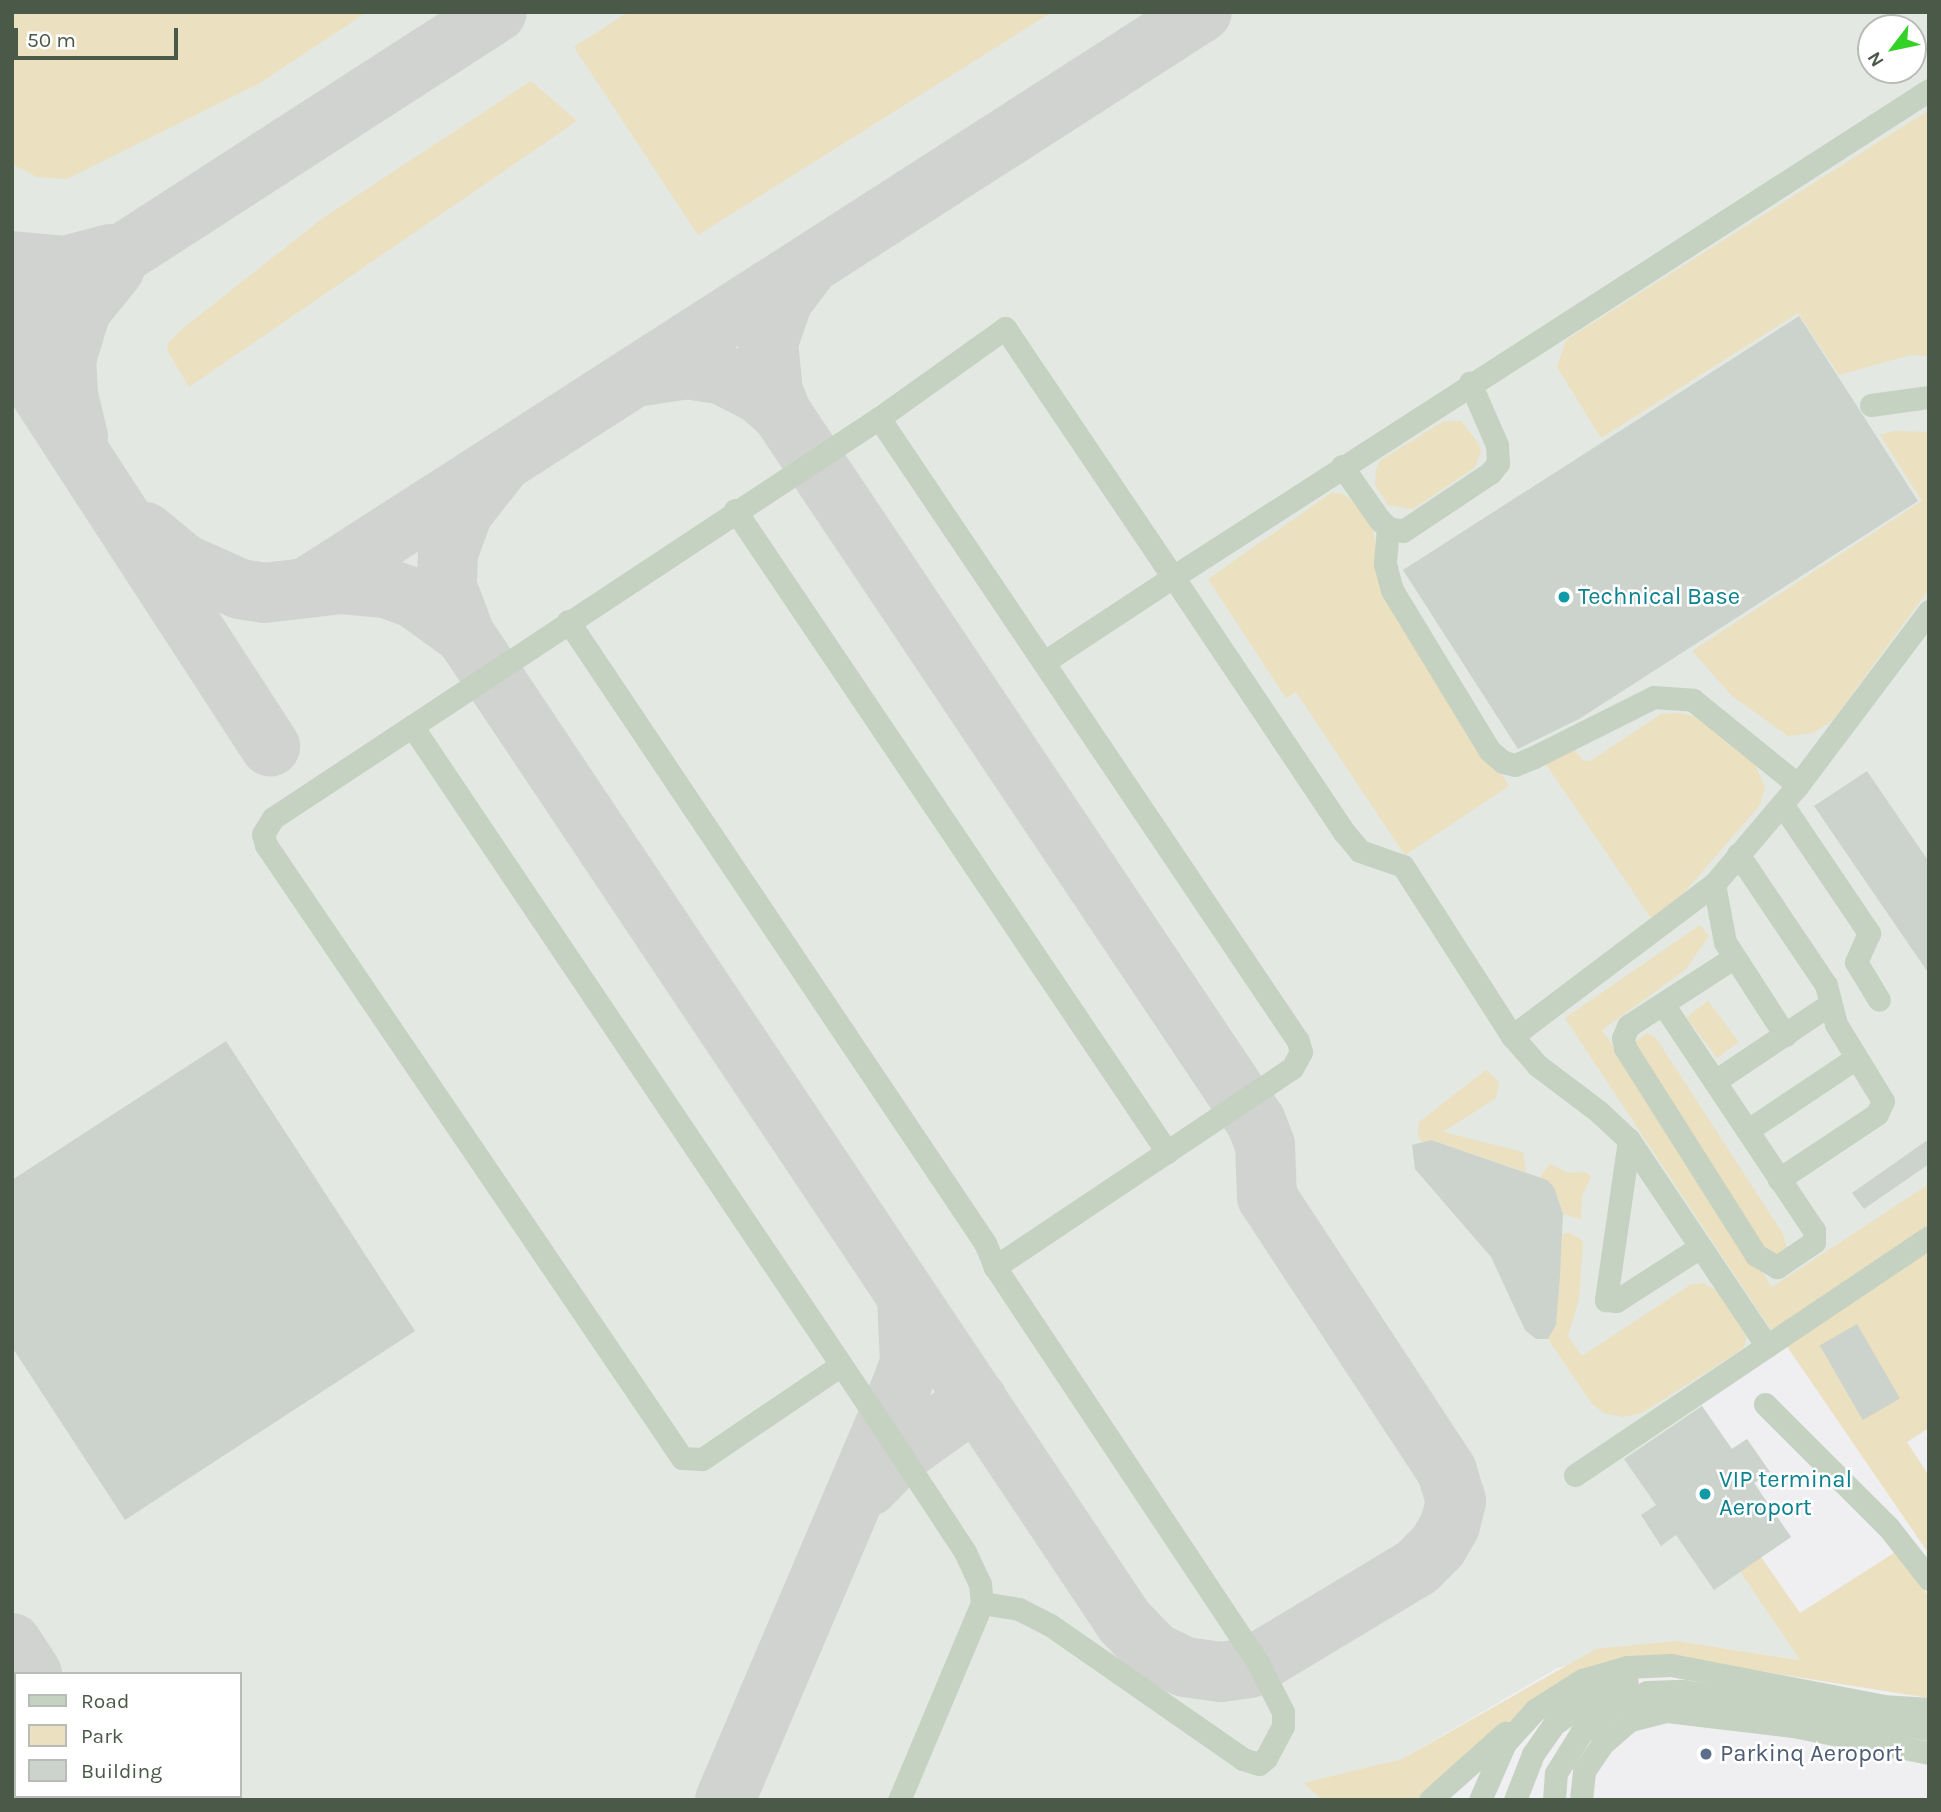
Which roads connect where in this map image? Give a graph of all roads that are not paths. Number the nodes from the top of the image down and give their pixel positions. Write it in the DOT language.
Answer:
graph roads {
  1 [pos="1929,90"];
  2 [pos="1471,383"];
  3 [pos="1929,397"];
  4 [pos="1871,405"];
  5 [pos="879,418"];
  6 [pos="1342,466"];
  7 [pos="735,510"];
  8 [pos="1388,528"];
  9 [pos="1173,577"];
  10 [pos="1929,611"];
  11 [pos="568,621"];
  12 [pos="1044,662"];
  13 [pos="412,726"];
  14 [pos="1798,785"];
  15 [pos="1782,804"];
  16 [pos="1738,854"];
  17 [pos="1714,884"];
  18 [pos="1733,958"];
  19 [pos="1879,1000"];
  20 [pos="1663,1004"];
  21 [pos="1830,1004"];
  22 [pos="1785,1035"];
  23 [pos="1512,1036"];
  24 [pos="1856,1058"];
  25 [pos="1715,1081"];
  26 [pos="1748,1130"];
  27 [pos="1629,1140"];
  28 [pos="1167,1152"];
  29 [pos="1779,1179"];
  30 [pos="1929,1237"];
  31 [pos="1700,1247"];
  32 [pos="995,1267"];
  33 [pos="1767,1346"];
  34 [pos="841,1365"];
  35 [pos="1765,1404"];
  36 [pos="1575,1475"];
  37 [pos="1929,1579"];
  38 [pos="982,1603"];
  39 [pos="1883,1706"];
  40 [pos="1929,1709"];
  41 [pos="1535,1710"];
  42 [pos="1929,1729"];
  43 [pos="1929,1753"];
  44 [pos="899,1800"];
  45 [pos="1430,1800"];
  46 [pos="1480,1800"];
  47 [pos="1516,1800"];
  48 [pos="1554,1800"];
  49 [pos="1581,1800"];
  1 -- 2 [label="lane"];
  2 -- 6 [label="lane"];
  2 -- 8 [label="lane"];
  3 -- 4 [label="lane"];
  5 -- 7 [label="lane"];
  5 -- 9 [label="lane"];
  5 -- 12 [label="lane"];
  6 -- 8 [label="lane"];
  6 -- 9 [label="lane"];
  7 -- 11 [label="lane"];
  7 -- 28 [label="lane"];
  8 -- 14 [label="lane"];
  9 -- 12 [label="lane"];
  9 -- 23 [label="lane"];
  10 -- 14 [label="lane"];
  11 -- 13 [label="lane"];
  11 -- 32 [label="lane"];
  12 -- 28 [label="lane"];
  13 -- 34 [label="lane"];
  13 -- 34 [label="lane"];
  14 -- 15 [label="lane"];
  15 -- 16 [label="lane"];
  15 -- 19 [label="lane"];
  16 -- 17 [label="lane"];
  16 -- 21 [label="lane"];
  17 -- 18 [label="lane"];
  17 -- 23 [label="lane"];
  18 -- 20 [label="lane"];
  18 -- 22 [label="lane"];
  20 -- 25 [label="lane"];
  20 -- 29 [label="lane"];
  21 -- 22 [label="lane"];
  21 -- 24 [label="lane"];
  22 -- 25 [label="lane"];
  23 -- 27 [label="lane"];
  24 -- 26 [label="lane"];
  24 -- 29 [label="lane"];
  25 -- 26 [label="lane"];
  26 -- 29 [label="lane"];
  27 -- 31 [label="lane"];
  27 -- 31 [label="lane"];
  28 -- 32 [label="lane"];
  30 -- 33 [label="lane"];
  31 -- 33 [label="lane"];
  32 -- 38 [label="lane"];
  33 -- 36 [label="lane"];
  34 -- 38 [label="lane"];
  35 -- 37 [label="lane"];
  38 -- 44 [label="lane"];
  39 -- 40 [label="lane"];
  39 -- 41 [label="lane"];
  39 -- 47 [label="lane"];
  41 -- 45 [label="lane"];
  41 -- 46 [label="lane"];
  42 -- 48 [label="lane"];
  43 -- 49 [label="lane"];
}
